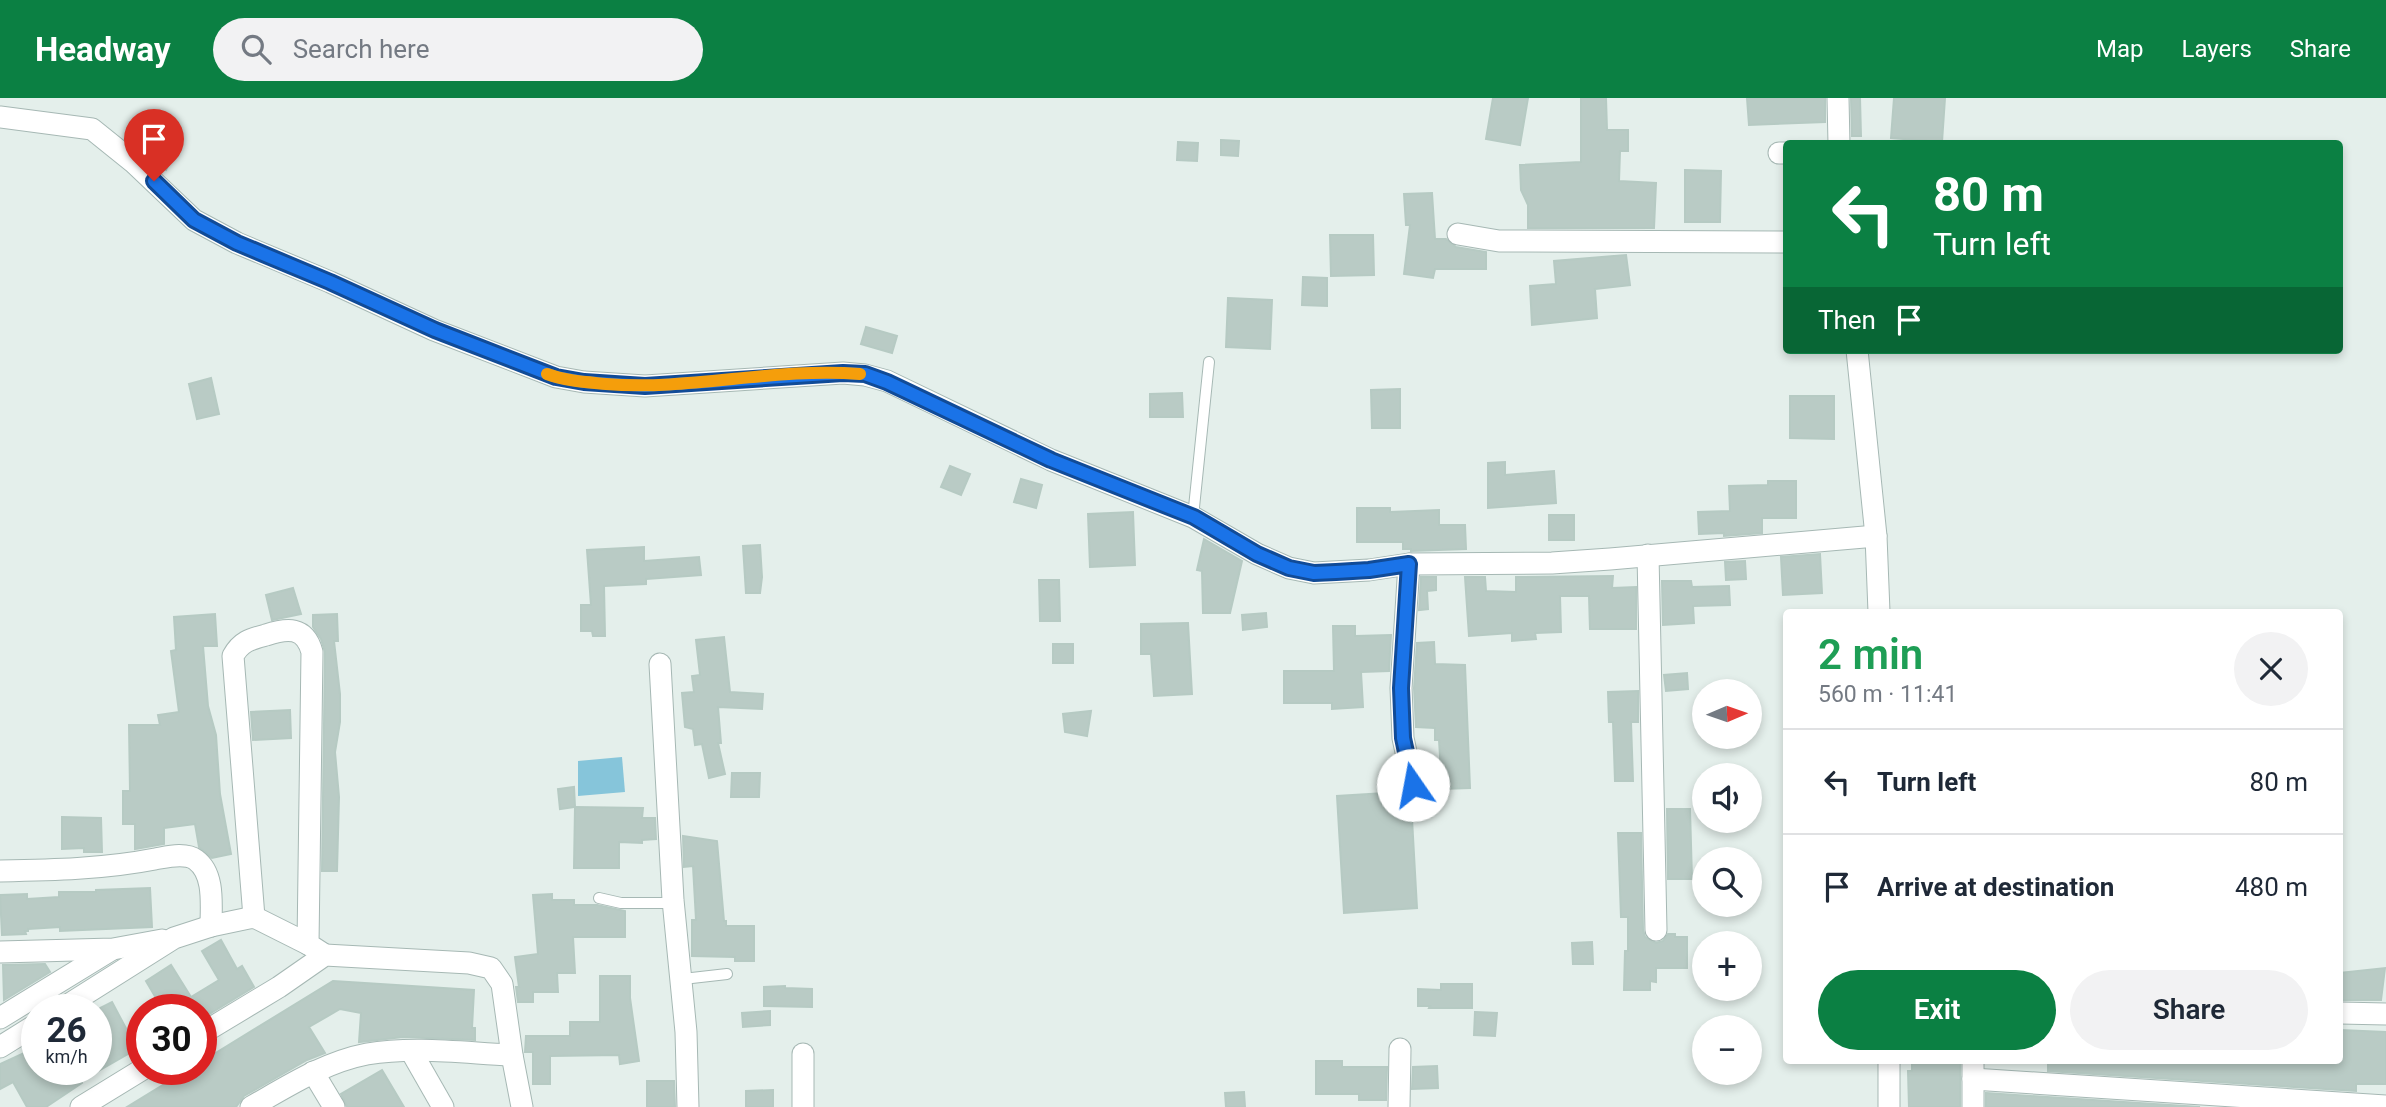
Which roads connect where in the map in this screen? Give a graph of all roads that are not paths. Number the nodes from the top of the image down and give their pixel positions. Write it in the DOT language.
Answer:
graph roads {
  1 [pos="1838,98"];
  2 [pos="0,117"];
  3 [pos="1839,140"];
  4 [pos="1458,234"];
  5 [pos="1783,242"];
  6 [pos="1857,354"];
  7 [pos="1209,362"];
  8 [pos="1194,517"];
  9 [pos="1875,536"];
  10 [pos="1648,555"];
  11 [pos="1409,564"];
  12 [pos="1879,609"];
  13 [pos="660,664"];
  14 [pos="1418,808"];
  15 [pos="0,872"];
  16 [pos="599,898"];
  17 [pos="674,902"];
  18 [pos="254,917"];
  19 [pos="211,926"];
  20 [pos="1656,929"];
  21 [pos="174,938"];
  22 [pos="113,949"];
  23 [pos="316,949"];
  24 [pos="0,952"];
  25 [pos="727,974"];
  26 [pos="682,979"];
  27 [pos="85,994"];
  28 [pos="2343,1013"];
  29 [pos="2386,1014"];
  30 [pos="0,1018"];
  31 [pos="217,1024"];
  32 [pos="21,1034"];
  33 [pos="0,1047"];
  34 [pos="1400,1049"];
  35 [pos="411,1051"];
  36 [pos="803,1054"];
  37 [pos="512,1055"];
  38 [pos="1889,1064"];
  39 [pos="1973,1070"];
  40 [pos="313,1072"];
  41 [pos="126,1079"];
  42 [pos="2386,1106"];
  43 [pos="80,1107"];
  44 [pos="251,1107"];
  45 [pos="334,1107"];
  46 [pos="443,1107"];
  47 [pos="522,1107"];
  48 [pos="688,1107"];
  49 [pos="803,1107"];
  50 [pos="1399,1107"];
  51 [pos="1889,1107"];
  52 [pos="1973,1107"];
  1 -- 3 [label="street"];
  2 -- 8 [label="street"];
  4 -- 5 [label="street"];
  6 -- 9 [label="street"];
  7 -- 8 [label="lane"];
  8 -- 11 [label="street"];
  9 -- 10 [label="street"];
  9 -- 12 [label="street"];
  10 -- 11 [label="street"];
  10 -- 20 [label="street"];
  11 -- 14 [label="street"];
  13 -- 17 [label="street"];
  15 -- 19 [label="street"];
  16 -- 17 [label="lane"];
  17 -- 26 [label="street"];
  18 -- 19 [label="street"];
  18 -- 23 [label="street"];
  18 -- 23 [label="street"];
  19 -- 21 [label="street"];
  21 -- 22 [label="street"];
  21 -- 27 [label="street"];
  22 -- 24 [label="street"];
  22 -- 30 [label="street"];
  23 -- 31 [label="street"];
  23 -- 37 [label="street"];
  25 -- 26 [label="lane"];
  26 -- 48 [label="street"];
  28 -- 29 [label="street"];
  32 -- 33 [label="street"];
  34 -- 50 [label="street"];
  35 -- 37 [label="street"];
  35 -- 40 [label="street"];
  35 -- 46 [label="street"];
  36 -- 49 [label="street"];
  37 -- 47 [label="street"];
  38 -- 51 [label="street"];
  39 -- 42 [label="street"];
  39 -- 52 [label="street"];
  40 -- 44 [label="street"];
  40 -- 45 [label="street"];
  41 -- 43 [label="street"];
}
